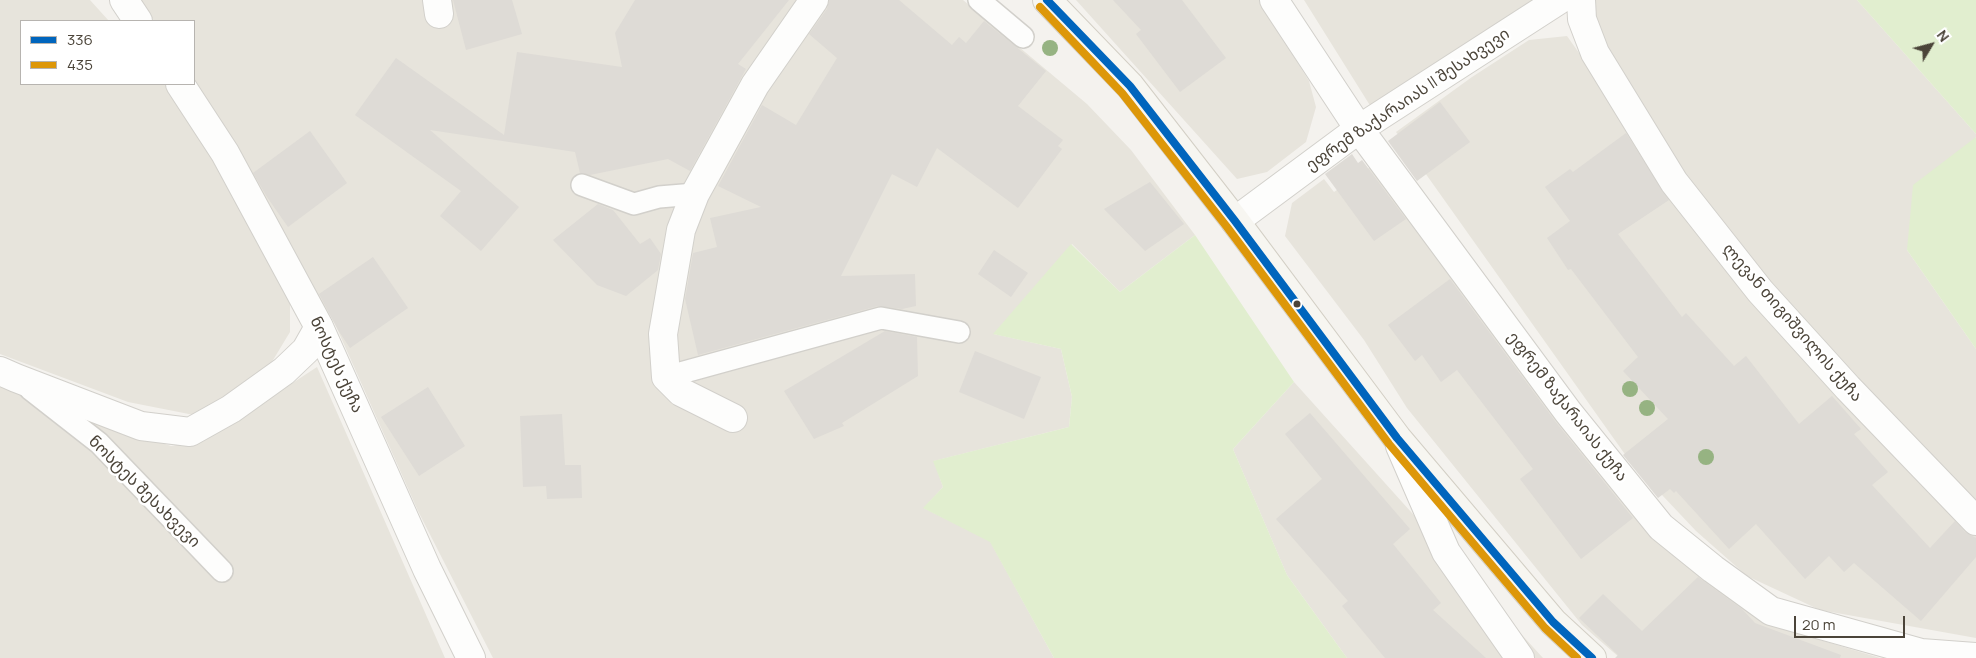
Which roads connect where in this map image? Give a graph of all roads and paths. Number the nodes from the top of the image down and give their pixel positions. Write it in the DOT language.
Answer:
graph roads {
  1 [pos="124,0"];
  2 [pos="814,0"];
  3 [pos="979,0"];
  4 [pos="1047,0"];
  5 [pos="1274,0"];
  6 [pos="1559,0"];
  7 [pos="1581,0"];
  8 [pos="137,20"];
  9 [pos="1023,37"];
  10 [pos="181,85"];
  11 [pos="1359,129"];
  12 [pos="582,185"];
  13 [pos="694,194"];
  14 [pos="1235,221"];
  15 [pos="319,327"];
  16 [pos="959,332"];
  17 [pos="8,374"];
  18 [pos="666,377"];
  19 [pos="733,418"];
  20 [pos="1396,438"];
  21 [pos="1976,521"];
  22 [pos="222,571"];
  23 [pos="1976,657"];
  24 [pos="472,658"];
  25 [pos="1520,658"];
  26 [pos="1592,658"];
  1 -- 8 [label="street"];
  2 -- 13 [label="street"];
  3 -- 9 [label="lane"];
  4 -- 14 [label="street"];
  5 -- 11 [label="street, ეფრემ ზაქარაიას ქუჩა"];
  6 -- 11 [label="street, ეფრემ ზაქარაიას II შესახვევი"];
  7 -- 21 [label="street, ლევან თიგიშვილის ქუჩა"];
  10 -- 15 [label="street, ნოსტეს ქუჩა"];
  11 -- 14 [label="street, ეფრემ ზაქარაიას II შესახვევი"];
  11 -- 23 [label="street, ეფრემ ზაქარაიას ქუჩა"];
  12 -- 13 [label="lane"];
  13 -- 18 [label="street"];
  14 -- 20 [label="street"];
  15 -- 17 [label="street, ნოსტეს შესახვევი"];
  15 -- 24 [label="street, ნოსტეს ქუჩა"];
  16 -- 18 [label="lane"];
  17 -- 22 [label="lane, ნოსტეს შესახვევი"];
  18 -- 19 [label="street"];
  20 -- 25 [label="street"];
  20 -- 26 [label="street"];
}
